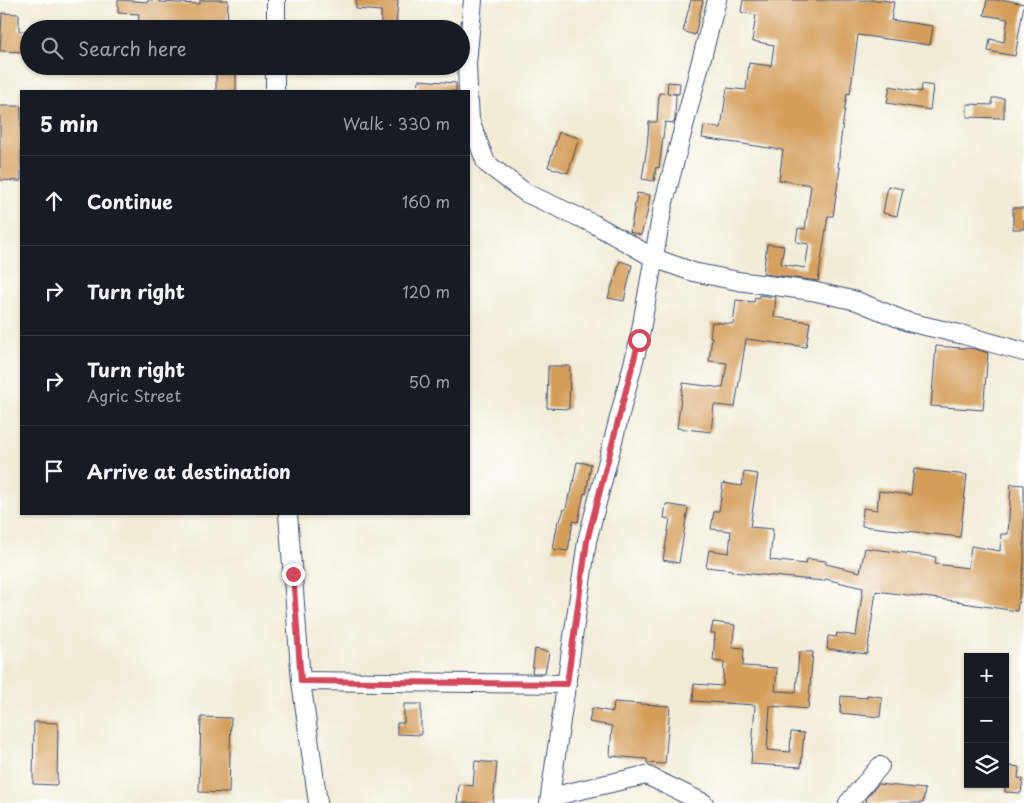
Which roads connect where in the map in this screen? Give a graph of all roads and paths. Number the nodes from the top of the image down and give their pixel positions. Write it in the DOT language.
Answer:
graph roads {
  1 [pos="276,0"];
  2 [pos="473,0"];
  3 [pos="717,0"];
  4 [pos="276,20"];
  5 [pos="470,32"];
  6 [pos="275,75"];
  7 [pos="467,75"];
  8 [pos="275,90"];
  9 [pos="468,90"];
  10 [pos="470,120"];
  11 [pos="654,258"];
  12 [pos="1024,352"];
  13 [pos="288,515"];
  14 [pos="301,681"];
  15 [pos="567,684"];
  16 [pos="880,766"];
  17 [pos="549,800"];
  18 [pos="318,803"];
  19 [pos="704,803"];
  20 [pos="848,803"];
  1 -- 4 [label="street"];
  2 -- 5 [label="street"];
  3 -- 11 [label="street"];
  6 -- 8 [label="street"];
  7 -- 9 [label="street"];
  10 -- 11 [label="street"];
  11 -- 12 [label="street"];
  11 -- 15 [label="street"];
  13 -- 14 [label="street"];
  14 -- 15 [label="street"];
  14 -- 18 [label="street"];
  15 -- 17 [label="street"];
  16 -- 20 [label="street"];
  17 -- 19 [label="street"];
}
